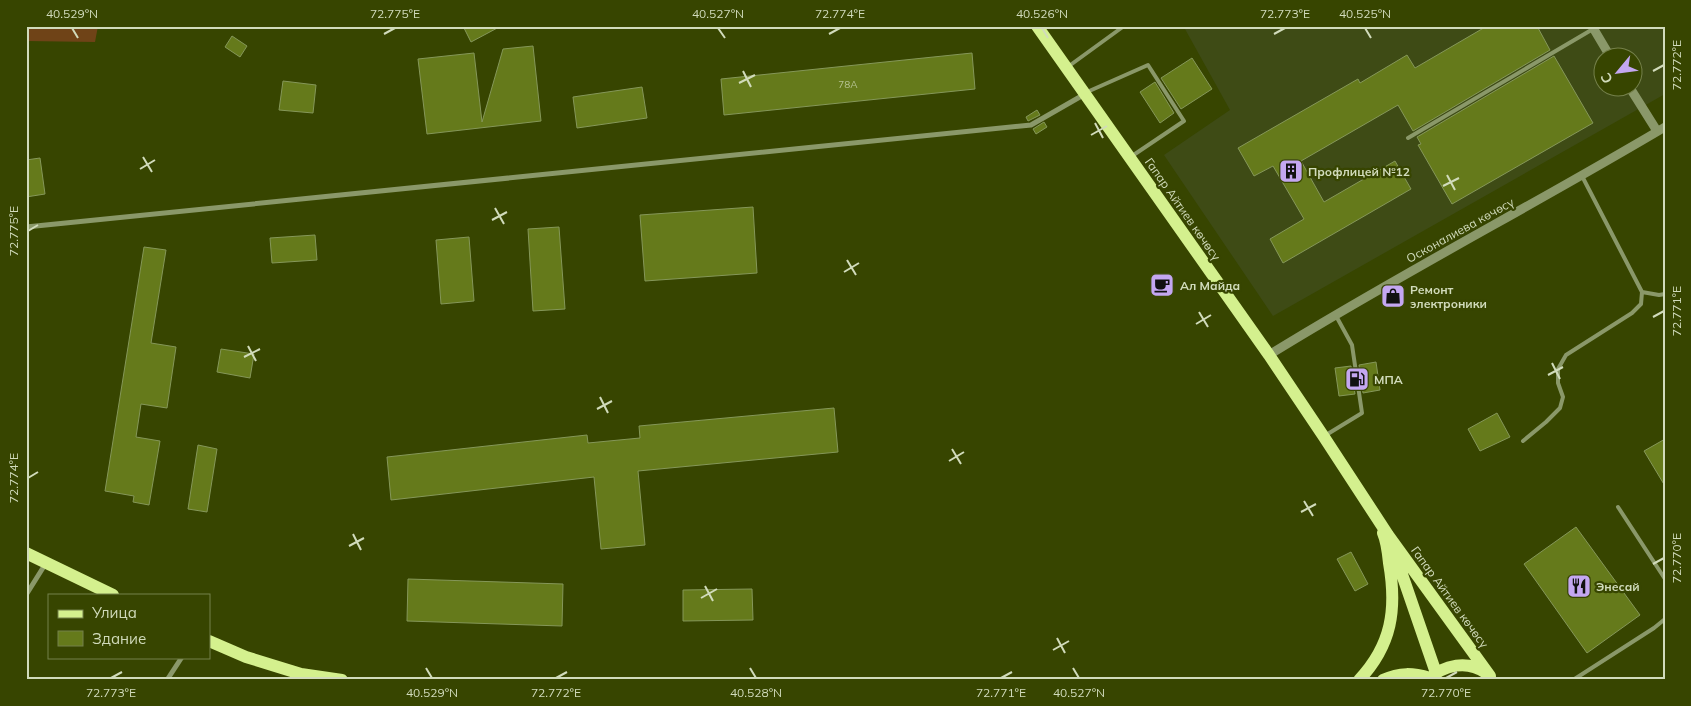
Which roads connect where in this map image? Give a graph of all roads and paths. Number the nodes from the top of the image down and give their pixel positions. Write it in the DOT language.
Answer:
graph roads {
  1 [pos="1037,26"];
  2 [pos="1124,26"];
  3 [pos="1592,28"];
  4 [pos="1605,48"];
  5 [pos="1067,67"];
  6 [pos="1086,93"];
  7 [pos="1638,98"];
  8 [pos="1661,129"];
  9 [pos="1408,138"];
  10 [pos="1130,158"];
  11 [pos="1582,176"];
  12 [pos="26,227"];
  13 [pos="1642,292"];
  14 [pos="1665,294"];
  15 [pos="1335,314"];
  16 [pos="1269,355"];
  17 [pos="1324,437"];
  18 [pos="1523,441"];
  19 [pos="1618,507"];
  20 [pos="1380,523"];
  21 [pos="1388,535"];
  22 [pos="26,552"];
  23 [pos="46,563"];
  24 [pos="1665,579"];
  25 [pos="111,594"];
  26 [pos="26,595"];
  27 [pos="1665,619"];
  28 [pos="210,641"];
  29 [pos="181,658"];
  30 [pos="300,677"];
  31 [pos="1431,677"];
  32 [pos="1492,678"];
  33 [pos="168,680"];
  34 [pos="342,680"];
  35 [pos="1359,680"];
  36 [pos="1383,680"];
  37 [pos="1573,680"];
  1 -- 5 [label="main road, Гапар Айтиев көчөсү"];
  2 -- 5 [label="lane"];
  3 -- 4 [label="street"];
  3 -- 9 [label="lane"];
  5 -- 6 [label="main road, Гапар Айтиев көчөсү"];
  6 -- 10 [label="main road, Гапар Айтиев көчөсү"];
  6 -- 10 [label="lane"];
  6 -- 12 [label="street"];
  7 -- 8 [label="street"];
  8 -- 11 [label="street, Осконалиева көчөсү"];
  10 -- 16 [label="main road, Гапар Айтиев көчөсү"];
  11 -- 13 [label="lane"];
  11 -- 15 [label="street, Осконалиева көчөсү"];
  13 -- 14 [label="lane"];
  13 -- 18 [label="lane"];
  15 -- 16 [label="street, Осконалиева көчөсү"];
  15 -- 17 [label="lane"];
  16 -- 17 [label="main road, Гапар Айтиев көчөсү"];
  17 -- 20 [label="main road, Гапар Айтиев көчөсү"];
  19 -- 24 [label="lane"];
  20 -- 21 [label="main road, Гапар Айтиев көчөсү"];
  20 -- 35 [label="main road"];
  21 -- 31 [label="main road, Гапар Айтиев көчөсү"];
  21 -- 32 [label="main road, Гапар Айтиев көчөсү"];
  22 -- 23 [label="main road"];
  23 -- 25 [label="main road"];
  23 -- 26 [label="street"];
  27 -- 37 [label="lane"];
  28 -- 30 [label="main road"];
  29 -- 33 [label="street"];
  30 -- 34 [label="main road"];
  31 -- 32 [label="main road"];
  31 -- 36 [label="main road"];
}
